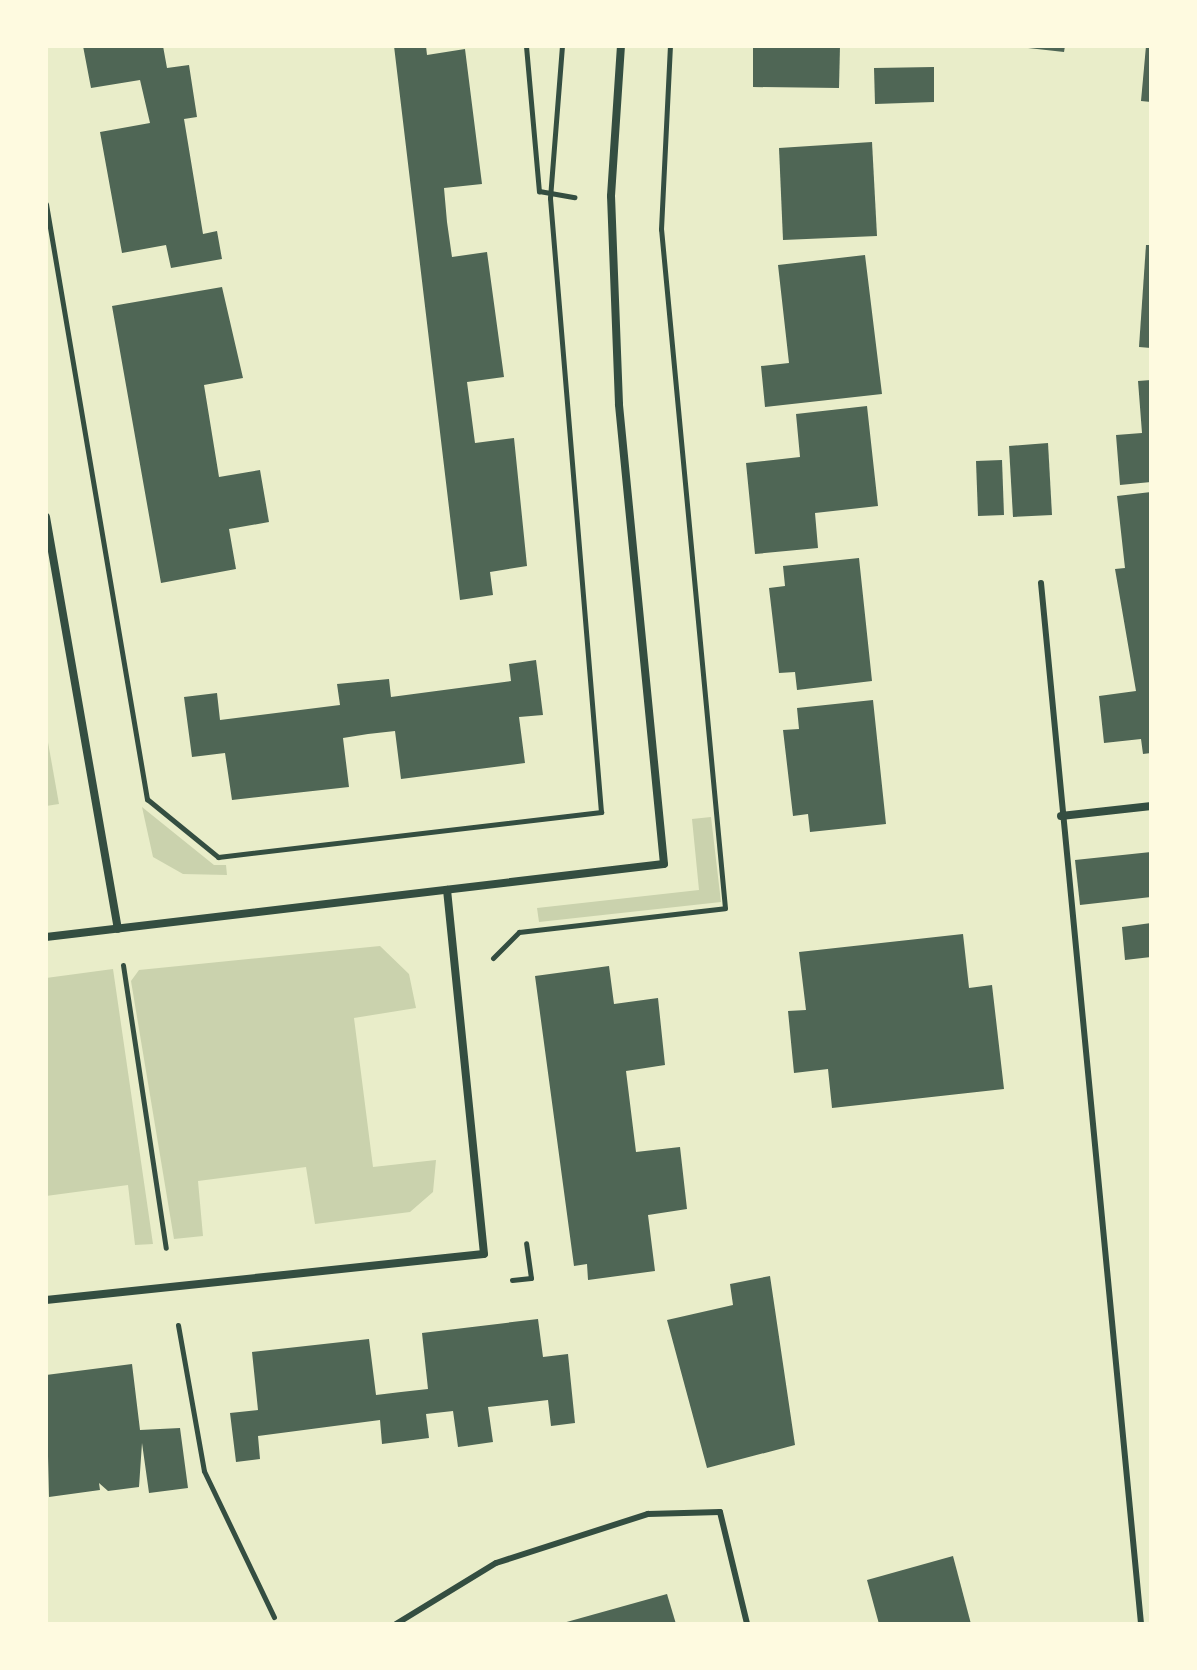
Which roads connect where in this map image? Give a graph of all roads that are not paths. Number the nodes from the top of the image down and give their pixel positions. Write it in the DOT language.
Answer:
graph roads {
  1 [pos="621,46"];
  2 [pos="46,517"];
  3 [pos="1041,583"];
  4 [pos="1151,806"];
  5 [pos="1061,816"];
  6 [pos="447,890"];
  7 [pos="118,929"];
  8 [pos="46,937"];
  9 [pos="46,1300"];
  10 [pos="396,1624"];
  11 [pos="747,1624"];
  12 [pos="1141,1624"];
  1 -- 6 [label="street"];
  2 -- 7 [label="street"];
  3 -- 5 [label="lane"];
  4 -- 5 [label="street"];
  5 -- 12 [label="lane"];
  6 -- 7 [label="street"];
  6 -- 9 [label="street"];
  7 -- 8 [label="street"];
  10 -- 11 [label="lane"];
}
